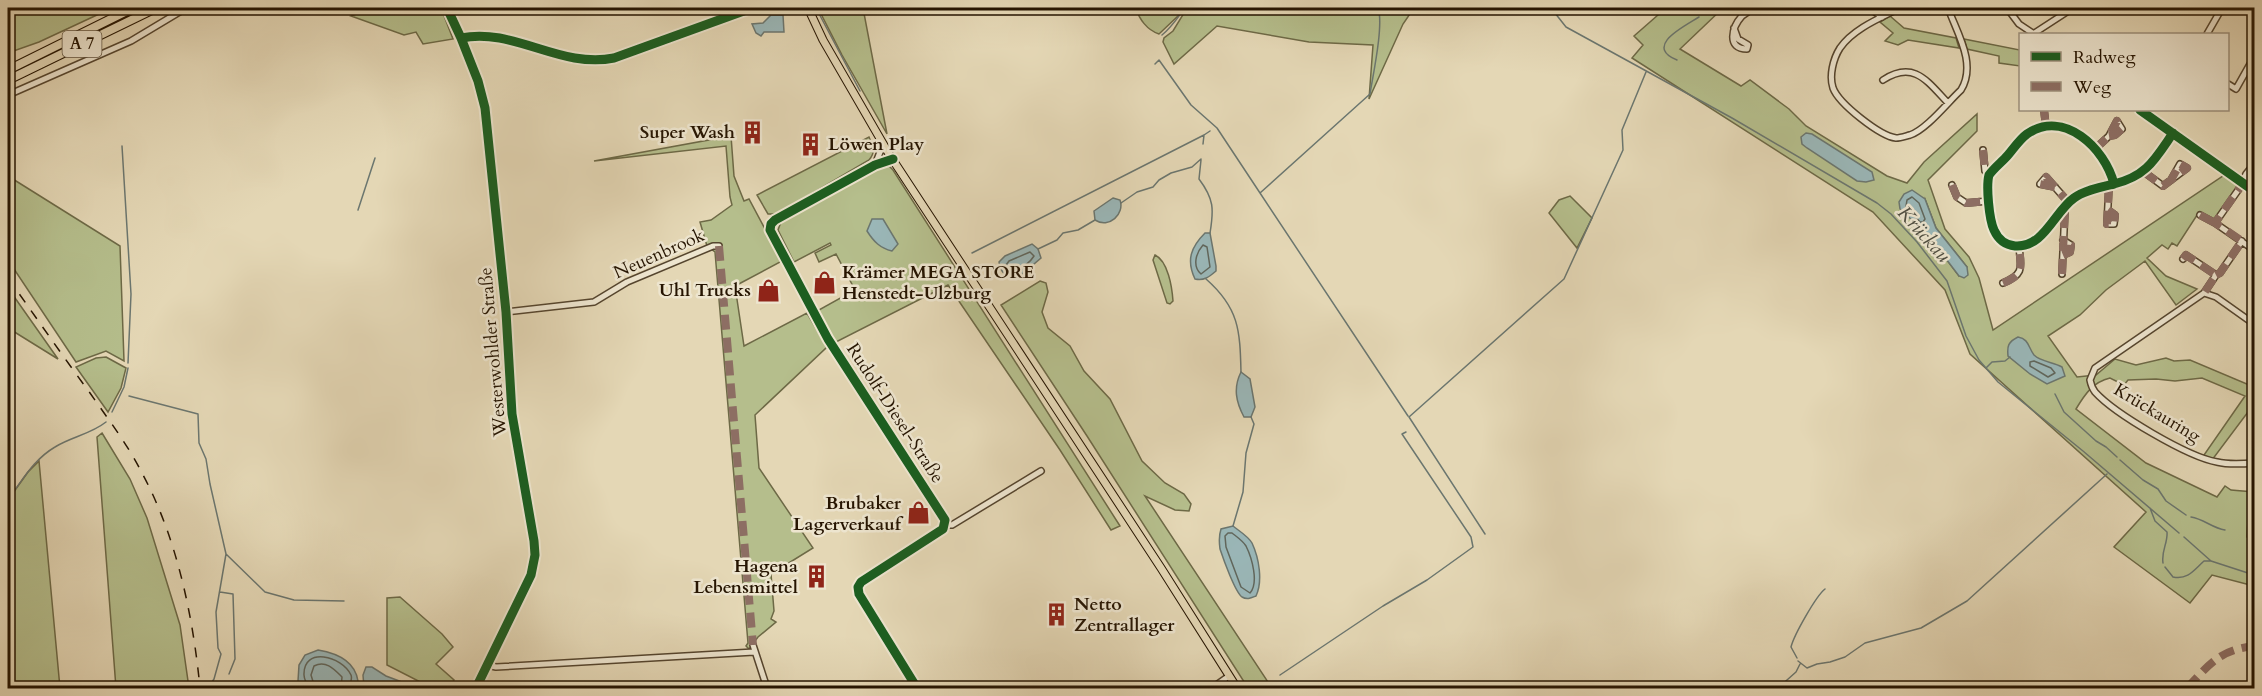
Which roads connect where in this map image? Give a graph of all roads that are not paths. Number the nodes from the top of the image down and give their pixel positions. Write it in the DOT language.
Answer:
graph roads {
  1 [pos="133,8"];
  2 [pos="156,8"];
  3 [pos="186,8"];
  4 [pos="447,8"];
  5 [pos="753,8"];
  6 [pos="808,8"];
  7 [pos="1755,8"];
  8 [pos="1869,8"];
  9 [pos="1900,8"];
  10 [pos="1948,8"];
  11 [pos="2007,8"];
  12 [pos="2073,8"];
  13 [pos="2222,8"];
  14 [pos="1882,17"];
  15 [pos="1734,28"];
  16 [pos="2032,33"];
  17 [pos="2035,33"];
  18 [pos="2208,33"];
  19 [pos="461,38"];
  20 [pos="2254,57"];
  21 [pos="8,70"];
  22 [pos="8,80"];
  23 [pos="1883,80"];
  24 [pos="2229,85"];
  25 [pos="8,94"];
  26 [pos="1948,103"];
  27 [pos="2044,111"];
  28 [pos="2141,111"];
  29 [pos="2046,127"];
  30 [pos="2173,134"];
  31 [pos="879,136"];
  32 [pos="2109,136"];
  33 [pos="2095,149"];
  34 [pos="1983,150"];
  35 [pos="891,156"];
  36 [pos="2254,164"];
  37 [pos="875,165"];
  38 [pos="2144,172"];
  39 [pos="1989,175"];
  40 [pos="2171,180"];
  41 [pos="2242,183"];
  42 [pos="2112,184"];
  43 [pos="1952,185"];
  44 [pos="2055,187"];
  45 [pos="2254,191"];
  46 [pos="1989,201"];
  47 [pos="2067,205"];
  48 [pos="2108,210"];
  49 [pos="2200,215"];
  50 [pos="2215,223"];
  51 [pos="2242,241"];
  52 [pos="719,246"];
  53 [pos="2019,247"];
  54 [pos="2254,250"];
  55 [pos="2183,259"];
  56 [pos="2062,274"];
  57 [pos="2216,275"];
  58 [pos="2003,283"];
  59 [pos="2204,293"];
  60 [pos="506,312"];
  61 [pos="2254,324"];
  62 [pos="2254,463"];
  63 [pos="1041,471"];
  64 [pos="945,525"];
  65 [pos="487,665"];
  66 [pos="1229,676"];
  67 [pos="476,688"];
  68 [pos="767,688"];
  69 [pos="917,688"];
  70 [pos="1212,688"];
  71 [pos="1237,688"];
  1 -- 21 [label="highway, A 7"];
  2 -- 22 [label="highway, A 7"];
  3 -- 25 [label="street"];
  4 -- 19 [label="street, Westerwohlder Straße"];
  5 -- 19 [label="street"];
  6 -- 31 [label="main road"];
  7 -- 15 [label="street"];
  8 -- 14 [label="street"];
  9 -- 14 [label="street"];
  10 -- 26 [label="street"];
  11 -- 16 [label="street"];
  12 -- 17 [label="street"];
  13 -- 18 [label="street"];
  14 -- 26 [label="street"];
  19 -- 60 [label="street, Westerwohlder Straße"];
  20 -- 24 [label="street"];
  23 -- 26 [label="street"];
  27 -- 29 [label="street"];
  28 -- 30 [label="street"];
  29 -- 33 [label="street"];
  29 -- 39 [label="street"];
  30 -- 38 [label="street"];
  30 -- 41 [label="street"];
  31 -- 35 [label="main road"];
  31 -- 37 [label="street"];
  32 -- 33 [label="street"];
  33 -- 42 [label="street"];
  34 -- 39 [label="street"];
  35 -- 37 [label="street, Rudolf-Diesel-Straße"];
  35 -- 66 [label="main road"];
  36 -- 41 [label="street"];
  37 -- 64 [label="street, Rudolf-Diesel-Straße"];
  38 -- 40 [label="street"];
  38 -- 42 [label="street"];
  39 -- 46 [label="street"];
  41 -- 45 [label="street"];
  41 -- 50 [label="street"];
  42 -- 47 [label="street"];
  42 -- 48 [label="street"];
  43 -- 46 [label="street"];
  44 -- 47 [label="street"];
  46 -- 53 [label="street"];
  47 -- 53 [label="street"];
  47 -- 56 [label="street"];
  49 -- 50 [label="street"];
  50 -- 51 [label="street"];
  51 -- 54 [label="street"];
  51 -- 57 [label="street, Krückauring"];
  52 -- 60 [label="street, Neuenbrook"];
  53 -- 58 [label="street"];
  55 -- 57 [label="street"];
  57 -- 59 [label="street, Krückauring"];
  59 -- 61 [label="street"];
  59 -- 62 [label="street, Krückauring"];
  60 -- 65 [label="street, Westerwohlder Straße"];
  63 -- 64 [label="street"];
  64 -- 69 [label="street"];
  65 -- 67 [label="street, Westerwohlder Straße"];
  65 -- 68 [label="street"];
  66 -- 70 [label="street"];
  66 -- 71 [label="main road"];
}
